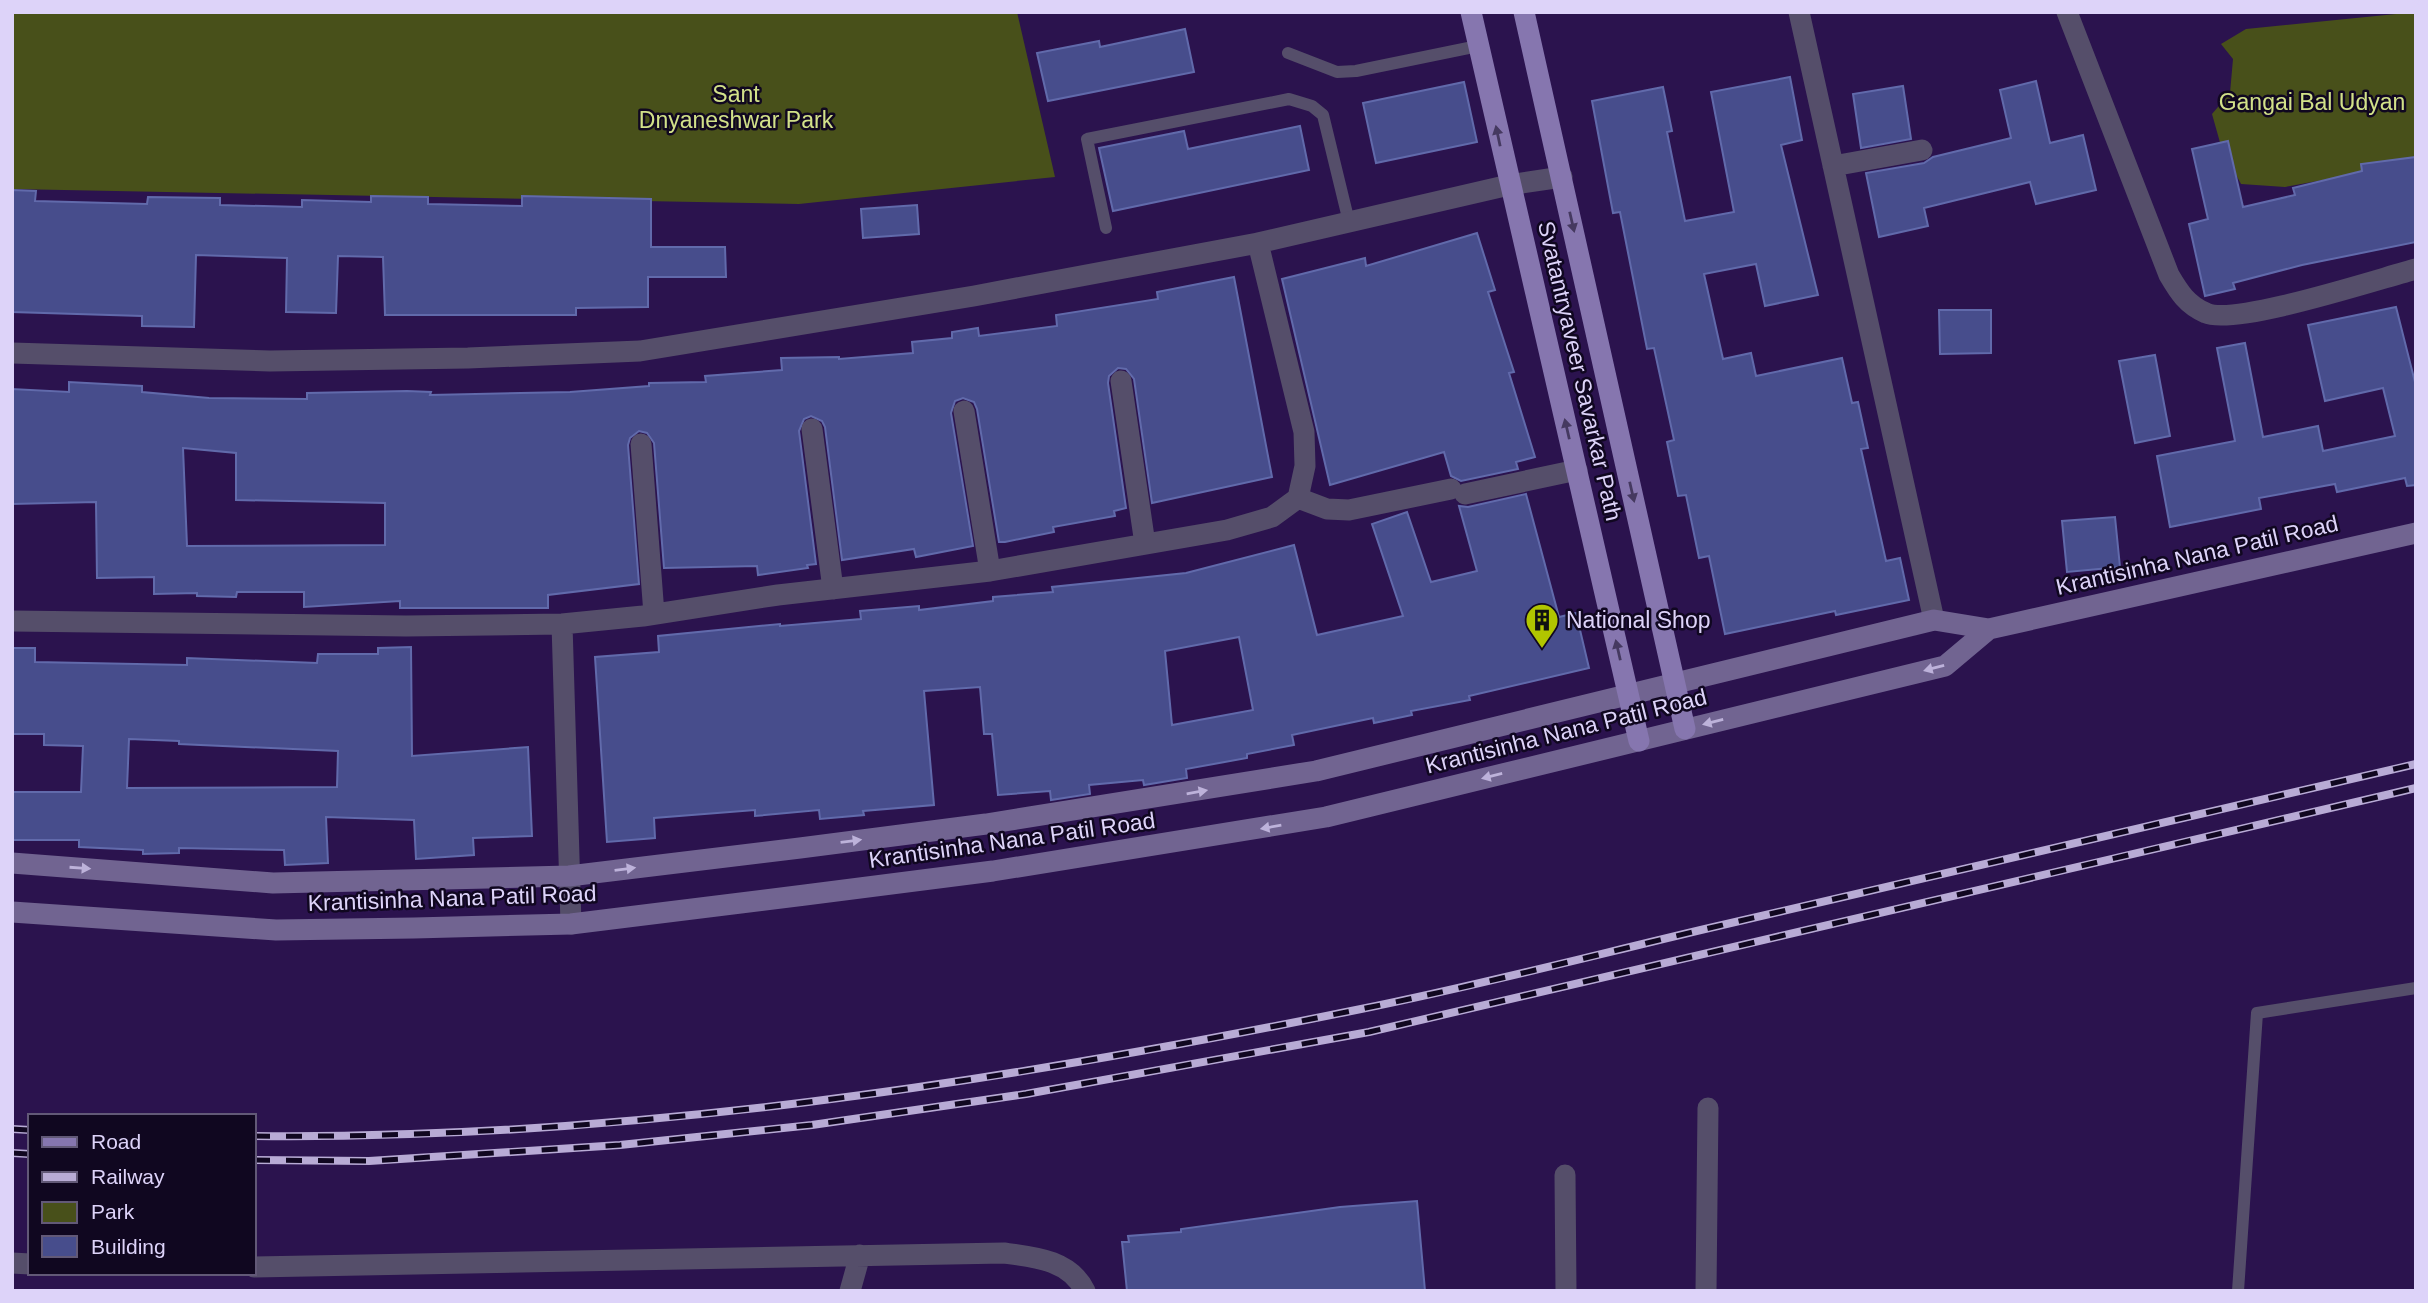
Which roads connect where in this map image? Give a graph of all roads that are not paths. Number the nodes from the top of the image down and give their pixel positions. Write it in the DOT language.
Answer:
graph roads {
  1 [pos="1471,12"];
  2 [pos="1524,12"];
  3 [pos="1798,12"];
  4 [pos="2067,12"];
  5 [pos="1478,46"];
  6 [pos="1288,53"];
  7 [pos="1922,150"];
  8 [pos="1833,166"];
  9 [pos="1562,177"];
  10 [pos="1509,186"];
  11 [pos="1349,222"];
  12 [pos="1106,228"];
  13 [pos="1258,243"];
  14 [pos="2416,268"];
  15 [pos="12,353"];
  16 [pos="1121,381"];
  17 [pos="964,411"];
  18 [pos="812,429"];
  19 [pos="641,444"];
  20 [pos="1577,470"];
  21 [pos="1298,498"];
  22 [pos="2416,533"];
  23 [pos="1145,544"];
  24 [pos="990,571"];
  25 [pos="833,589"];
  26 [pos="654,614"];
  27 [pos="1934,620"];
  28 [pos="12,621"];
  29 [pos="562,624"];
  30 [pos="1989,629"];
  31 [pos="1675,683"];
  32 [pos="1628,694"];
  33 [pos="1685,729"];
  34 [pos="1639,741"];
  35 [pos="12,863"];
  36 [pos="569,876"];
  37 [pos="12,912"];
  38 [pos="571,924"];
  39 [pos="2416,988"];
  40 [pos="1707,1108"];
  41 [pos="1564,1175"];
  42 [pos="860,1255"];
  43 [pos="256,1267"];
  44 [pos="850,1291"];
  45 [pos="1085,1291"];
  46 [pos="1566,1291"];
  47 [pos="1706,1291"];
  48 [pos="2238,1291"];
  1 -- 5 [label="main road, Svatantryaveer Savarkar Path"];
  2 -- 9 [label="main road, Svatantryaveer Savarkar Path"];
  3 -- 8 [label="street"];
  4 -- 14 [label="street"];
  5 -- 6 [label="lane"];
  10 -- 5 [label="main road, Svatantryaveer Savarkar Path, one-way"];
  7 -- 8 [label="street"];
  8 -- 27 [label="street"];
  9 -- 10 [label="street"];
  9 -- 31 [label="main road, Svatantryaveer Savarkar Path, one-way"];
  10 -- 11 [label="street"];
  20 -- 10 [label="main road, Svatantryaveer Savarkar Path, one-way"];
  11 -- 12 [label="lane"];
  11 -- 13 [label="street"];
  13 -- 15 [label="street"];
  13 -- 21 [label="street"];
  16 -- 23 [label="street"];
  17 -- 24 [label="street"];
  18 -- 25 [label="street"];
  19 -- 26 [label="street"];
  20 -- 21 [label="street"];
  32 -- 20 [label="main road, Svatantryaveer Savarkar Path, one-way"];
  21 -- 23 [label="street"];
  22 -- 30 [label="main road, Krantisinha Nana Patil Road"];
  23 -- 24 [label="street"];
  24 -- 25 [label="street"];
  25 -- 26 [label="street"];
  26 -- 29 [label="street"];
  27 -- 30 [label="main road, Krantisinha Nana Patil Road"];
  27 -- 31 [label="main road, Krantisinha Nana Patil Road"];
  28 -- 29 [label="street"];
  29 -- 36 [label="street"];
  30 -- 33 [label="main road, Krantisinha Nana Patil Road, one-way"];
  31 -- 32 [label="main road, Krantisinha Nana Patil Road"];
  31 -- 33 [label="main road, Svatantryaveer Savarkar Path"];
  32 -- 34 [label="main road, Svatantryaveer Savarkar Path"];
  36 -- 32 [label="main road, Krantisinha Nana Patil Road, one-way"];
  33 -- 34 [label="main road, Krantisinha Nana Patil Road"];
  34 -- 38 [label="main road, Krantisinha Nana Patil Road, one-way"];
  35 -- 36 [label="main road, Krantisinha Nana Patil Road, one-way"];
  36 -- 38 [label="street"];
  37 -- 38 [label="main road, Krantisinha Nana Patil Road"];
  39 -- 48 [label="lane"];
  40 -- 47 [label="street"];
  41 -- 46 [label="street"];
  42 -- 43 [label="street"];
  42 -- 44 [label="street"];
  42 -- 45 [label="street"];
}
